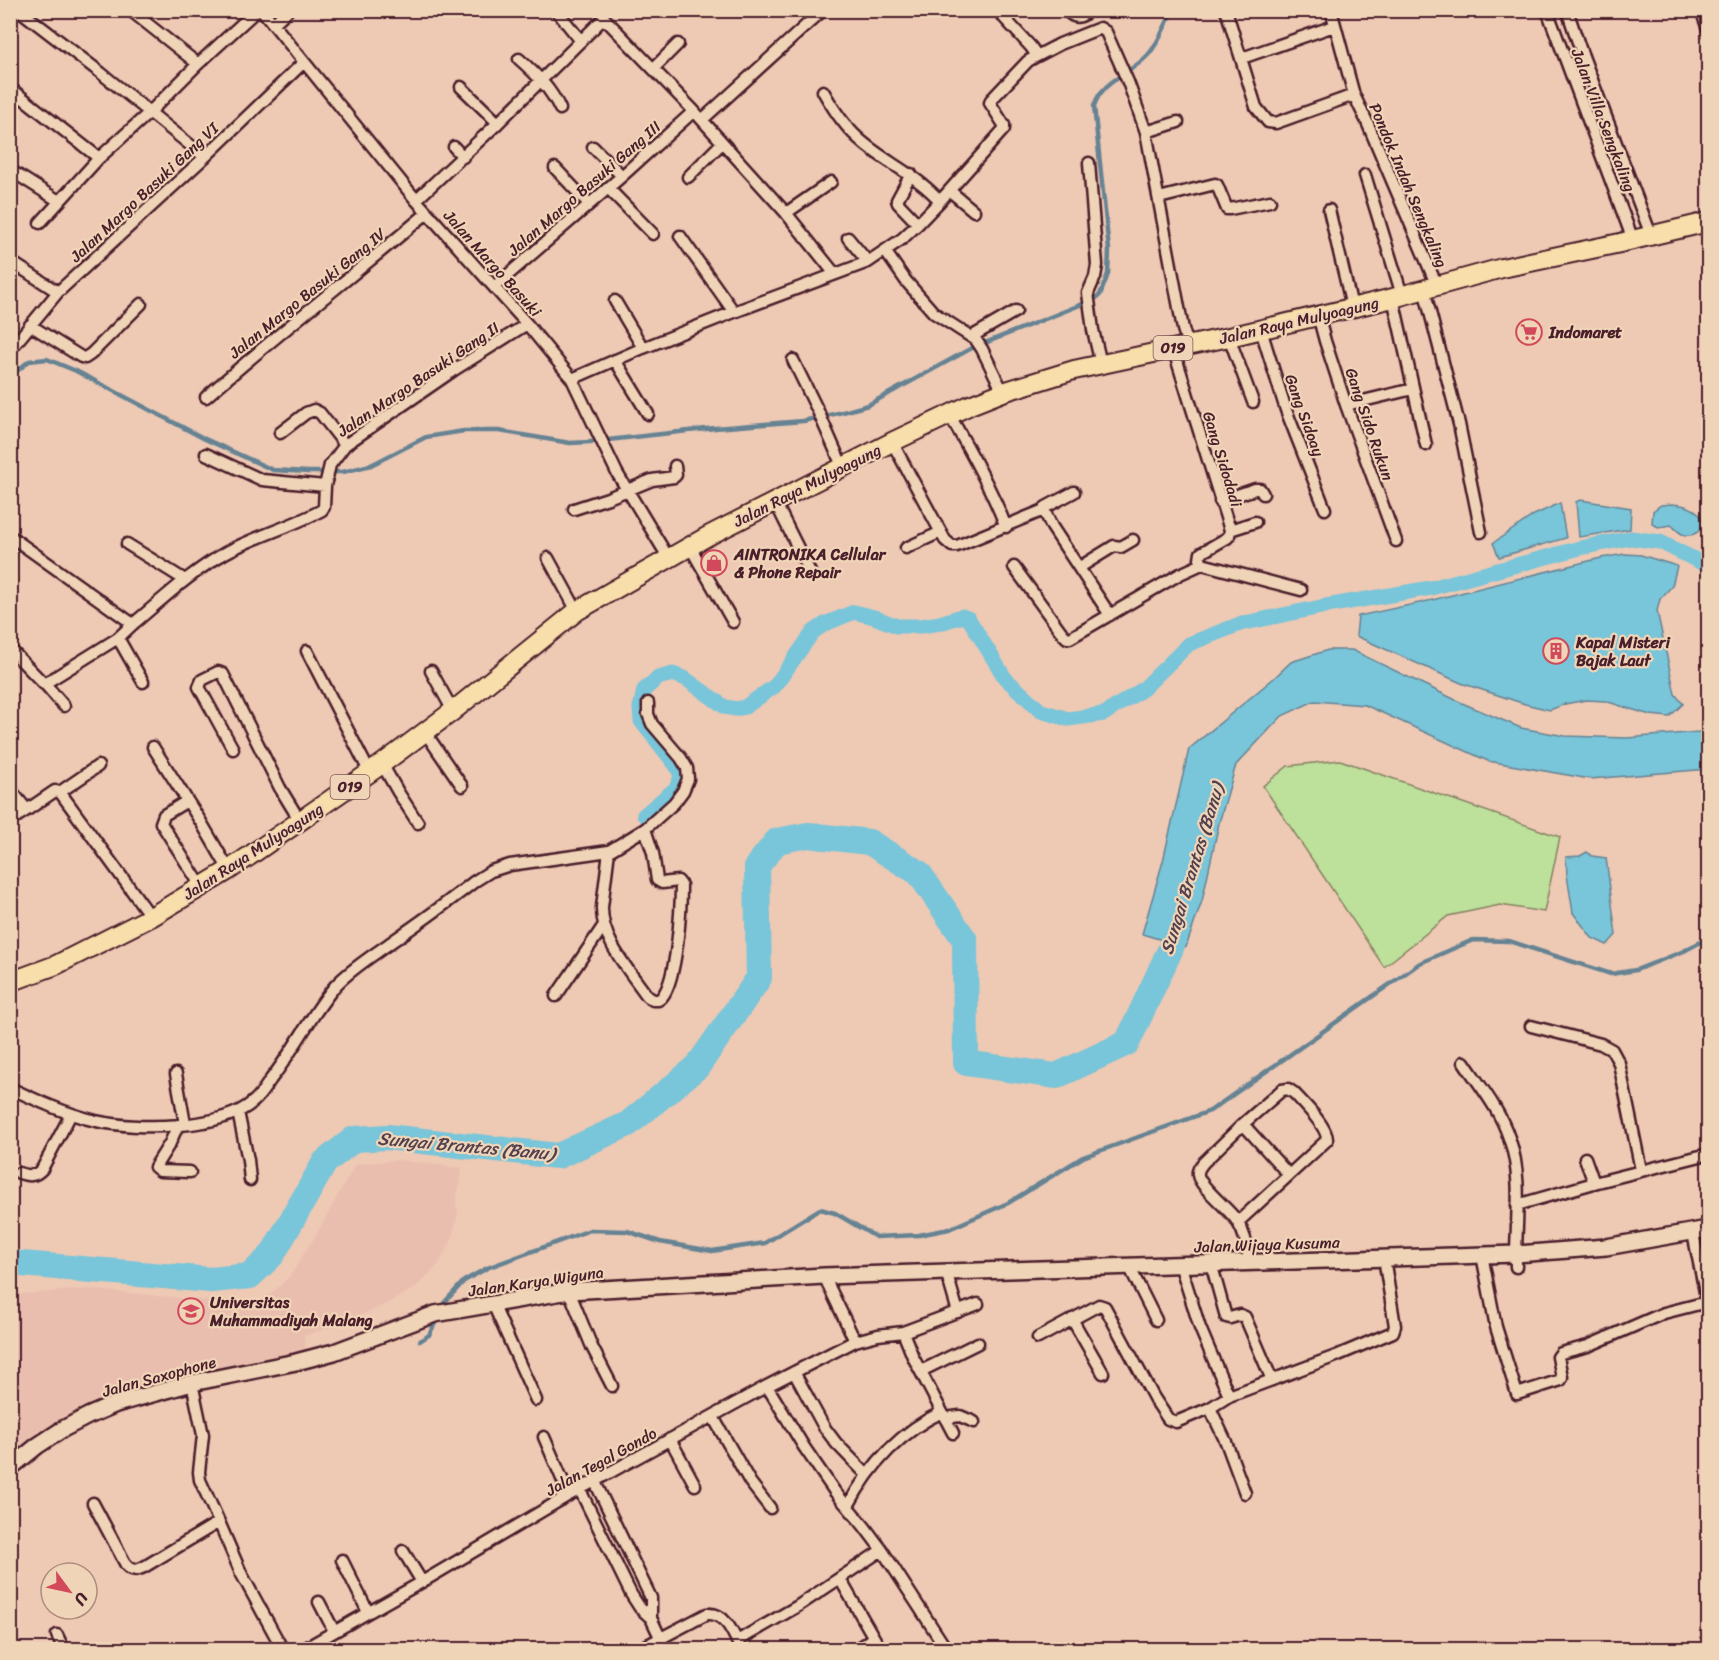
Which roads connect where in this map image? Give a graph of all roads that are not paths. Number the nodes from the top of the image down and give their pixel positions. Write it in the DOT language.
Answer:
graph roads {
  1 [pos="19,10"];
  2 [pos="130,10"];
  3 [pos="257,10"];
  4 [pos="262,10"];
  5 [pos="288,10"];
  6 [pos="556,10"];
  7 [pos="823,10"];
  8 [pos="997,10"];
  9 [pos="1088,10"];
  10 [pos="1226,10"];
  11 [pos="1331,10"];
  12 [pos="1547,10"];
  13 [pos="1567,10"];
  14 [pos="1701,10"];
  15 [pos="608,14"];
  16 [pos="1069,14"];
  17 [pos="273,24"];
  18 [pos="1334,26"];
  19 [pos="1708,29"];
  20 [pos="581,41"];
  21 [pos="678,44"];
  22 [pos="1035,53"];
  23 [pos="1242,58"];
  24 [pos="519,59"];
  25 [pos="304,62"];
  26 [pos="198,64"];
  27 [pos="654,68"];
  28 [pos="1588,70"];
  29 [pos="1571,75"];
  30 [pos="542,80"];
  31 [pos="461,87"];
  32 [pos="10,88"];
  33 [pos="822,91"];
  34 [pos="1354,95"];
  35 [pos="560,110"];
  36 [pos="694,111"];
  37 [pos="150,112"];
  38 [pos="702,120"];
  39 [pos="1178,122"];
  40 [pos="498,123"];
  41 [pos="1146,132"];
  42 [pos="722,143"];
  43 [pos="454,147"];
  44 [pos="593,147"];
  45 [pos="205,156"];
  46 [pos="462,157"];
  47 [pos="99,158"];
  48 [pos="1089,163"];
  49 [pos="555,168"];
  50 [pos="10,170"];
  51 [pos="911,174"];
  52 [pos="1365,175"];
  53 [pos="622,176"];
  54 [pos="688,177"];
  55 [pos="831,182"];
  56 [pos="608,188"];
  57 [pos="950,190"];
  58 [pos="1158,198"];
  59 [pos="416,200"];
  60 [pos="59,201"];
  61 [pos="940,201"];
  62 [pos="1270,201"];
  63 [pos="589,204"];
  64 [pos="1329,210"];
  65 [pos="974,211"];
  66 [pos="427,213"];
  67 [pos="786,213"];
  68 [pos="1708,222"];
  69 [pos="40,223"];
  70 [pos="918,224"];
  71 [pos="653,234"];
  72 [pos="1651,235"];
  73 [pos="680,236"];
  74 [pos="848,238"];
  75 [pos="1632,240"];
  76 [pos="885,251"];
  77 [pos="10,261"];
  78 [pos="868,262"];
  79 [pos="835,274"];
  80 [pos="494,287"];
  81 [pos="1430,288"];
  82 [pos="58,292"];
  83 [pos="1398,297"];
  84 [pos="615,302"];
  85 [pos="141,304"];
  86 [pos="1352,307"];
  87 [pos="1016,311"];
  88 [pos="734,312"];
  89 [pos="1318,315"];
  90 [pos="527,324"];
  91 [pos="30,325"];
  92 [pos="1261,330"];
  93 [pos="1229,337"];
  94 [pos="977,342"];
  95 [pos="12,346"];
  96 [pos="1181,347"];
  97 [pos="643,348"];
  98 [pos="615,360"];
  99 [pos="793,360"];
  100 [pos="1101,364"];
  101 [pos="572,379"];
  102 [pos="1413,389"];
  103 [pos="1003,392"];
  104 [pos="206,397"];
  105 [pos="1253,402"];
  106 [pos="1346,405"];
  107 [pos="648,414"];
  108 [pos="950,416"];
  109 [pos="280,433"];
  110 [pos="892,442"];
  111 [pos="1426,445"];
  112 [pos="345,446"];
  113 [pos="206,454"];
  114 [pos="675,466"];
  115 [pos="843,468"];
  116 [pos="325,484"];
  117 [pos="627,490"];
  118 [pos="1074,492"];
  119 [pos="1263,494"];
  120 [pos="1220,501"];
  121 [pos="776,502"];
  122 [pos="574,509"];
  123 [pos="1325,509"];
  124 [pos="1044,510"];
  125 [pos="1255,522"];
  126 [pos="1006,527"];
  127 [pos="1230,530"];
  128 [pos="941,531"];
  129 [pos="1481,532"];
  130 [pos="10,536"];
  131 [pos="1133,540"];
  132 [pos="1396,541"];
  133 [pos="127,544"];
  134 [pos="689,545"];
  135 [pos="906,548"];
  136 [pos="668,557"];
  137 [pos="548,558"];
  138 [pos="1202,564"];
  139 [pos="1014,567"];
  140 [pos="1080,567"];
  141 [pos="810,572"];
  142 [pos="185,580"];
  143 [pos="1300,590"];
  144 [pos="577,611"];
  145 [pos="1110,615"];
  146 [pos="733,622"];
  147 [pos="133,624"];
  148 [pos="118,638"];
  149 [pos="10,649"];
  150 [pos="308,651"];
  151 [pos="431,671"];
  152 [pos="143,682"];
  153 [pos="45,684"];
  154 [pos="648,703"];
  155 [pos="64,706"];
  156 [pos="453,711"];
  157 [pos="425,732"];
  158 [pos="153,747"];
  159 [pos="233,749"];
  160 [pos="98,766"];
  161 [pos="376,769"];
  162 [pos="462,786"];
  163 [pos="10,789"];
  164 [pos="60,792"];
  165 [pos="187,801"];
  166 [pos="27,810"];
  167 [pos="10,821"];
  168 [pos="300,821"];
  169 [pos="418,823"];
  170 [pos="645,829"];
  171 [pos="609,851"];
  172 [pos="229,870"];
  173 [pos="201,886"];
  174 [pos="151,917"];
  175 [pos="604,925"];
  176 [pos="10,982"];
  177 [pos="556,996"];
  178 [pos="1530,1026"];
  179 [pos="1464,1062"];
  180 [pos="176,1074"];
  181 [pos="10,1088"];
  182 [pos="238,1112"];
  183 [pos="71,1114"];
  184 [pos="1243,1124"];
  185 [pos="181,1125"];
  186 [pos="1708,1154"];
  187 [pos="1585,1158"];
  188 [pos="1641,1170"];
  189 [pos="190,1172"];
  190 [pos="19,1173"];
  191 [pos="1289,1175"];
  192 [pos="250,1180"];
  193 [pos="1594,1183"];
  194 [pos="1517,1205"];
  195 [pos="1238,1222"];
  196 [pos="1708,1229"];
  197 [pos="1693,1233"];
  198 [pos="1482,1256"];
  199 [pos="1383,1258"];
  200 [pos="1516,1261"];
  201 [pos="1249,1262"];
  202 [pos="1211,1263"];
  203 [pos="1180,1264"];
  204 [pos="1129,1266"];
  205 [pos="946,1271"];
  206 [pos="824,1276"];
  207 [pos="569,1291"];
  208 [pos="1708,1302"];
  209 [pos="493,1304"];
  210 [pos="978,1305"];
  211 [pos="958,1312"];
  212 [pos="1156,1320"];
  213 [pos="1075,1324"];
  214 [pos="903,1332"];
  215 [pos="1038,1338"];
  216 [pos="855,1341"];
  217 [pos="978,1343"];
  218 [pos="296,1362"];
  219 [pos="921,1371"];
  220 [pos="794,1372"];
  221 [pos="1102,1373"];
  222 [pos="1272,1380"];
  223 [pos="192,1383"];
  224 [pos="612,1386"];
  225 [pos="767,1386"];
  226 [pos="1229,1396"];
  227 [pos="536,1400"];
  228 [pos="1210,1408"];
  229 [pos="942,1411"];
  230 [pos="713,1417"];
  231 [pos="974,1422"];
  232 [pos="953,1433"];
  233 [pos="543,1437"];
  234 [pos="670,1439"];
  235 [pos="10,1468"];
  236 [pos="867,1475"];
  237 [pos="595,1482"];
  238 [pos="696,1485"];
  239 [pos="580,1490"];
  240 [pos="1245,1493"];
  241 [pos="569,1495"];
  242 [pos="93,1503"];
  243 [pos="848,1506"];
  244 [pos="770,1508"];
  245 [pos="219,1522"];
  246 [pos="882,1550"];
  247 [pos="403,1551"];
  248 [pos="342,1560"];
  249 [pos="840,1579"];
  250 [pos="422,1582"];
  251 [pos="319,1602"];
  252 [pos="368,1612"];
  253 [pos="651,1618"];
  254 [pos="334,1631"];
  255 [pos="57,1635"];
  256 [pos="659,1637"];
  257 [pos="874,1638"];
  258 [pos="739,1645"];
  259 [pos="64,1650"];
  260 [pos="283,1650"];
  261 [pos="302,1650"];
  262 [pos="638,1650"];
  263 [pos="666,1650"];
  264 [pos="856,1650"];
  265 [pos="881,1650"];
  266 [pos="947,1650"];
  1 -- 37 [label="street"];
  2 -- 26 [label="street"];
  3 -- 26 [label="street"];
  4 -- 17 [label="street, Jalan Margo Basuki"];
  5 -- 17 [label="street"];
  6 -- 20 [label="street"];
  7 -- 38 [label="street"];
  8 -- 22 [label="street"];
  9 -- 16 [label="street"];
  10 -- 23 [label="street, Pondok Indah Sengkaling"];
  11 -- 18 [label="street, Pondok Indah Sengkaling"];
  12 -- 29 [label="street, Jalan Villa Sengkaling"];
  13 -- 28 [label="street, Jalan Villa Sengkaling"];
  14 -- 19 [label="street"];
  15 -- 20 [label="street"];
  15 -- 27 [label="street"];
  17 -- 25 [label="street, Jalan Margo Basuki"];
  18 -- 23 [label="street"];
  18 -- 34 [label="street, Pondok Indah Sengkaling"];
  20 -- 30 [label="street"];
  21 -- 27 [label="street"];
  22 -- 41 [label="street, Gang Sidodadi"];
  22 -- 57 [label="street"];
  23 -- 34 [label="street, Pondok Indah Sengkaling"];
  24 -- 30 [label="street"];
  25 -- 45 [label="street, Jalan Margo Basuki Gang VI"];
  25 -- 59 [label="street, Jalan Margo Basuki"];
  26 -- 37 [label="street"];
  27 -- 36 [label="street"];
  28 -- 29 [label="street"];
  28 -- 72 [label="street, Jalan Villa Sengkaling"];
  29 -- 75 [label="street, Jalan Villa Sengkaling"];
  30 -- 35 [label="street"];
  30 -- 40 [label="street"];
  31 -- 40 [label="street"];
  32 -- 47 [label="street"];
  33 -- 51 [label="street"];
  34 -- 81 [label="street, Pondok Indah Sengkaling"];
  36 -- 38 [label="street"];
  36 -- 53 [label="street, Jalan Margo Basuki Gang III"];
  37 -- 45 [label="street"];
  37 -- 47 [label="street"];
  38 -- 42 [label="street"];
  39 -- 41 [label="street"];
  40 -- 46 [label="street"];
  41 -- 58 [label="street, Gang Sidodadi"];
  42 -- 54 [label="street"];
  42 -- 67 [label="street"];
  43 -- 46 [label="street"];
  44 -- 53 [label="street"];
  45 -- 82 [label="street, Jalan Margo Basuki Gang VI"];
  46 -- 59 [label="street"];
  47 -- 60 [label="street"];
  48 -- 100 [label="street"];
  49 -- 63 [label="street"];
  50 -- 60 [label="street"];
  51 -- 61 [label="street"];
  51 -- 70 [label="street"];
  52 -- 83 [label="street"];
  53 -- 56 [label="street, Jalan Margo Basuki Gang III"];
  55 -- 67 [label="street"];
  56 -- 63 [label="street, Jalan Margo Basuki Gang III"];
  56 -- 71 [label="street"];
  57 -- 61 [label="street"];
  57 -- 65 [label="street"];
  58 -- 62 [label="street"];
  58 -- 96 [label="street, Gang Sidodadi"];
  59 -- 66 [label="street, Jalan Margo Basuki"];
  60 -- 69 [label="street"];
  61 -- 70 [label="street"];
  63 -- 80 [label="street, Jalan Margo Basuki Gang III"];
  64 -- 86 [label="street"];
  66 -- 80 [label="street, Jalan Margo Basuki"];
  66 -- 104 [label="street, Jalan Margo Basuki Gang IV"];
  67 -- 79 [label="street"];
  68 -- 72 [label="main road, Jalan Raya Mulyoagung / 019"];
  70 -- 76 [label="street"];
  72 -- 75 [label="main road, Jalan Raya Mulyoagung / 019"];
  73 -- 88 [label="street"];
  74 -- 78 [label="street"];
  75 -- 81 [label="main road, Jalan Raya Mulyoagung / 019"];
  76 -- 78 [label="street"];
  76 -- 94 [label="street"];
  77 -- 82 [label="street"];
  78 -- 79 [label="street"];
  79 -- 88 [label="street"];
  80 -- 90 [label="street, Jalan Margo Basuki"];
  81 -- 83 [label="main road, Jalan Raya Mulyoagung / 019"];
  81 -- 129 [label="street, Pondok Indah Sengkaling"];
  82 -- 91 [label="street, Jalan Margo Basuki Gang VI"];
  83 -- 86 [label="main road, Jalan Raya Mulyoagung / 019"];
  83 -- 102 [label="street"];
  84 -- 97 [label="street"];
  85 -- 91 [label="street"];
  86 -- 89 [label="main road, Jalan Raya Mulyoagung / 019"];
  87 -- 94 [label="street"];
  88 -- 97 [label="street"];
  89 -- 92 [label="main road, Jalan Raya Mulyoagung / 019"];
  89 -- 106 [label="street, Gang Sido Rukun"];
  90 -- 101 [label="street, Jalan Margo Basuki"];
  90 -- 112 [label="street, Jalan Margo Basuki Gang II"];
  91 -- 95 [label="street, Jalan Margo Basuki Gang VI"];
  92 -- 93 [label="main road, Jalan Raya Mulyoagung / 019"];
  92 -- 123 [label="street, Gang Sidoay"];
  93 -- 96 [label="main road, Jalan Raya Mulyoagung / 019"];
  93 -- 105 [label="street"];
  94 -- 103 [label="street"];
  96 -- 100 [label="main road, Jalan Raya Mulyoagung / 019"];
  96 -- 120 [label="street, Gang Sidodadi"];
  97 -- 98 [label="street"];
  98 -- 101 [label="street"];
  98 -- 107 [label="street"];
  99 -- 115 [label="street"];
  100 -- 103 [label="main road, Jalan Raya Mulyoagung / 019"];
  101 -- 117 [label="street, Jalan Margo Basuki"];
  102 -- 106 [label="street"];
  102 -- 111 [label="street"];
  103 -- 108 [label="main road, Jalan Raya Mulyoagung / 019"];
  106 -- 132 [label="street, Gang Sido Rukun"];
  108 -- 110 [label="main road, Jalan Raya Mulyoagung / 019"];
  108 -- 126 [label="street"];
  109 -- 112 [label="street"];
  110 -- 115 [label="main road, Jalan Raya Mulyoagung / 019"];
  110 -- 128 [label="street"];
  112 -- 116 [label="street, Jalan Margo Basuki Gang II"];
  113 -- 116 [label="street"];
  114 -- 117 [label="street"];
  115 -- 121 [label="main road, Jalan Raya Mulyoagung / 019"];
  116 -- 142 [label="street"];
  117 -- 122 [label="street"];
  117 -- 136 [label="street, Jalan Margo Basuki"];
  118 -- 124 [label="street"];
  119 -- 120 [label="street"];
  120 -- 127 [label="street, Gang Sidodadi"];
  121 -- 134 [label="main road, Jalan Raya Mulyoagung / 019"];
  121 -- 141 [label="street"];
  124 -- 126 [label="street"];
  124 -- 140 [label="street"];
  125 -- 127 [label="street"];
  126 -- 128 [label="street"];
  127 -- 138 [label="street, Gang Sidodadi"];
  128 -- 135 [label="street"];
  130 -- 147 [label="street"];
  131 -- 140 [label="street"];
  133 -- 142 [label="street"];
  134 -- 136 [label="main road, Jalan Raya Mulyoagung / 019"];
  134 -- 146 [label="street"];
  136 -- 144 [label="main road, Jalan Raya Mulyoagung / 019"];
  137 -- 144 [label="street"];
  138 -- 143 [label="street"];
  138 -- 145 [label="street"];
  139 -- 145 [label="street"];
  140 -- 145 [label="street"];
  142 -- 147 [label="street"];
  144 -- 156 [label="main road, Jalan Raya Mulyoagung / 019"];
  147 -- 148 [label="street"];
  148 -- 152 [label="street"];
  148 -- 153 [label="street"];
  149 -- 153 [label="street"];
  150 -- 161 [label="street"];
  151 -- 156 [label="street"];
  153 -- 155 [label="street"];
  154 -- 170 [label="street"];
  156 -- 157 [label="main road, Jalan Raya Mulyoagung / 019"];
  157 -- 161 [label="main road, Jalan Raya Mulyoagung / 019"];
  157 -- 162 [label="street"];
  158 -- 165 [label="street"];
  159 -- 168 [label="street"];
  160 -- 164 [label="street"];
  161 -- 168 [label="main road, Jalan Raya Mulyoagung / 019"];
  161 -- 169 [label="street"];
  163 -- 166 [label="street"];
  164 -- 166 [label="street"];
  164 -- 174 [label="street"];
  165 -- 172 [label="street"];
  165 -- 173 [label="street"];
  166 -- 167 [label="street"];
  168 -- 172 [label="main road, Jalan Raya Mulyoagung / 019"];
  170 -- 171 [label="street"];
  170 -- 175 [label="street"];
  171 -- 175 [label="street"];
  171 -- 182 [label="street"];
  172 -- 173 [label="main road, Jalan Raya Mulyoagung / 019"];
  173 -- 174 [label="main road, Jalan Raya Mulyoagung / 019"];
  174 -- 176 [label="main road, Jalan Raya Mulyoagung / 019"];
  175 -- 177 [label="street"];
  178 -- 188 [label="street"];
  179 -- 194 [label="street"];
  180 -- 185 [label="street"];
  181 -- 183 [label="street"];
  182 -- 185 [label="street"];
  182 -- 192 [label="street"];
  183 -- 185 [label="street"];
  183 -- 190 [label="street"];
  184 -- 191 [label="street"];
  184 -- 191 [label="street"];
  184 -- 195 [label="street"];
  185 -- 189 [label="street"];
  186 -- 188 [label="street"];
  187 -- 193 [label="street"];
  188 -- 193 [label="street"];
  191 -- 195 [label="street"];
  193 -- 194 [label="street"];
  194 -- 200 [label="street"];
  195 -- 201 [label="street"];
  196 -- 197 [label="main road, Jalan Wijaya Kusuma"];
  197 -- 200 [label="main road, Jalan Wijaya Kusuma"];
  197 -- 208 [label="street"];
  198 -- 199 [label="main road, Jalan Wijaya Kusuma"];
  198 -- 200 [label="main road, Jalan Wijaya Kusuma"];
  198 -- 208 [label="street"];
  199 -- 201 [label="main road, Jalan Wijaya Kusuma"];
  199 -- 222 [label="street"];
  201 -- 202 [label="main road, Jalan Wijaya Kusuma"];
  202 -- 203 [label="main road, Jalan Wijaya Kusuma"];
  202 -- 222 [label="street"];
  203 -- 204 [label="main road, Jalan Wijaya Kusuma"];
  203 -- 226 [label="street"];
  204 -- 205 [label="main road, Jalan Wijaya Kusuma"];
  204 -- 212 [label="street"];
  205 -- 206 [label="main road, Jalan Wijaya Kusuma"];
  205 -- 211 [label="street"];
  206 -- 207 [label="main road, Jalan Karya Wiguna"];
  206 -- 216 [label="street"];
  207 -- 209 [label="main road, Jalan Karya Wiguna"];
  207 -- 224 [label="street"];
  209 -- 218 [label="main road, Jalan Karya Wiguna"];
  209 -- 227 [label="street"];
  210 -- 211 [label="street, Jalan Tegal Gondo"];
  211 -- 214 [label="street, Jalan Tegal Gondo"];
  213 -- 215 [label="street"];
  213 -- 221 [label="street"];
  213 -- 228 [label="street"];
  214 -- 216 [label="street, Jalan Tegal Gondo"];
  214 -- 219 [label="street"];
  216 -- 220 [label="street, Jalan Tegal Gondo"];
  217 -- 219 [label="street"];
  218 -- 223 [label="main road, Jalan Saxophone"];
  219 -- 229 [label="street"];
  220 -- 225 [label="street, Jalan Tegal Gondo"];
  220 -- 236 [label="street"];
  222 -- 226 [label="street"];
  223 -- 235 [label="main road, Jalan Saxophone"];
  223 -- 245 [label="street"];
  225 -- 230 [label="street, Jalan Tegal Gondo"];
  225 -- 243 [label="street"];
  226 -- 228 [label="street"];
  228 -- 240 [label="street"];
  229 -- 231 [label="street"];
  229 -- 232 [label="street"];
  229 -- 236 [label="street"];
  230 -- 234 [label="street, Jalan Tegal Gondo"];
  230 -- 244 [label="street"];
  233 -- 241 [label="street"];
  234 -- 237 [label="street, Jalan Tegal Gondo"];
  234 -- 238 [label="street"];
  236 -- 243 [label="street"];
  237 -- 239 [label="street, Jalan Tegal Gondo"];
  237 -- 253 [label="street"];
  239 -- 241 [label="street, Jalan Tegal Gondo"];
  239 -- 253 [label="street"];
  241 -- 250 [label="street, Jalan Tegal Gondo"];
  242 -- 245 [label="street"];
  243 -- 246 [label="street"];
  245 -- 260 [label="street"];
  246 -- 249 [label="street"];
  246 -- 266 [label="street"];
  247 -- 250 [label="street"];
  248 -- 252 [label="street"];
  249 -- 257 [label="street"];
  249 -- 258 [label="street"];
  250 -- 252 [label="street, Jalan Tegal Gondo"];
  251 -- 254 [label="street"];
  252 -- 254 [label="street, Jalan Tegal Gondo"];
  253 -- 256 [label="street"];
  254 -- 261 [label="street, Jalan Tegal Gondo"];
  255 -- 259 [label="street"];
  256 -- 258 [label="street"];
  256 -- 262 [label="street"];
  256 -- 263 [label="street"];
  257 -- 264 [label="street"];
  257 -- 265 [label="street"];
}
